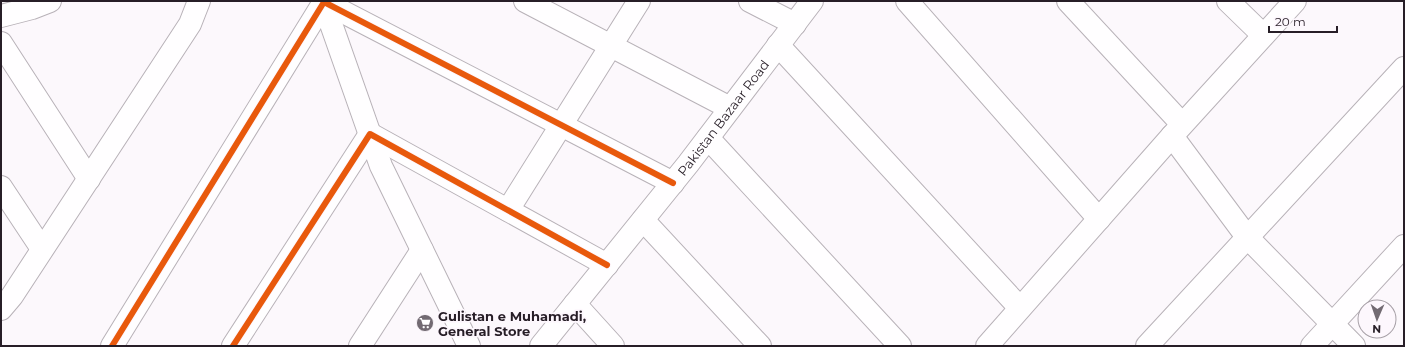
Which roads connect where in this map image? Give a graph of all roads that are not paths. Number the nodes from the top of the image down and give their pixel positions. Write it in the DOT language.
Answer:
graph roads {
  1 [pos="50,1"];
  2 [pos="199,1"];
  3 [pos="525,1"];
  4 [pos="639,1"];
  5 [pos="750,1"];
  6 [pos="812,1"];
  7 [pos="907,1"];
  8 [pos="1068,1"];
  9 [pos="1228,1"];
  10 [pos="1295,1"];
  11 [pos="323,2"];
  12 [pos="1,16"];
  13 [pos="795,24"];
  14 [pos="1263,36"];
  15 [pos="1,43"];
  16 [pos="778,45"];
  17 [pos="611,46"];
  18 [pos="1404,68"];
  19 [pos="730,108"];
  20 [pos="561,125"];
  21 [pos="1177,130"];
  22 [pos="370,134"];
  23 [pos="708,138"];
  24 [pos="88,179"];
  25 [pos="673,183"];
  26 [pos="1,187"];
  27 [pos="508,210"];
  28 [pos="1099,219"];
  29 [pos="643,220"];
  30 [pos="1247,237"];
  31 [pos="1404,246"];
  32 [pos="42,249"];
  33 [pos="422,250"];
  34 [pos="607,265"];
  35 [pos="575,304"];
  36 [pos="1020,308"];
  37 [pos="1,309"];
  38 [pos="1332,324"];
  39 [pos="112,346"];
  40 [pos="233,346"];
  41 [pos="360,346"];
  42 [pos="469,346"];
  43 [pos="541,346"];
  44 [pos="613,346"];
  45 [pos="760,346"];
  46 [pos="900,346"];
  47 [pos="986,346"];
  48 [pos="1147,346"];
  49 [pos="1312,346"];
  50 [pos="1354,346"];
  1 -- 12 [label="street"];
  2 -- 24 [label="street"];
  3 -- 17 [label="street"];
  4 -- 17 [label="street"];
  5 -- 13 [label="street"];
  6 -- 13 [label="street, Pakistan Bazaar Road"];
  7 -- 28 [label="street"];
  8 -- 21 [label="street"];
  9 -- 14 [label="street"];
  10 -- 14 [label="street"];
  11 -- 20 [label="street"];
  11 -- 22 [label="street"];
  11 -- 39 [label="street"];
  13 -- 16 [label="street, Pakistan Bazaar Road"];
  14 -- 21 [label="street"];
  15 -- 24 [label="street"];
  16 -- 19 [label="street, Pakistan Bazaar Road"];
  16 -- 36 [label="street"];
  17 -- 19 [label="street"];
  17 -- 20 [label="street"];
  18 -- 30 [label="street"];
  19 -- 23 [label="street, Pakistan Bazaar Road"];
  20 -- 25 [label="street"];
  20 -- 27 [label="street"];
  21 -- 28 [label="street"];
  21 -- 30 [label="street"];
  22 -- 27 [label="street"];
  22 -- 33 [label="street"];
  22 -- 40 [label="street"];
  23 -- 25 [label="street, Pakistan Bazaar Road"];
  23 -- 46 [label="street"];
  24 -- 32 [label="street"];
  25 -- 29 [label="street, Pakistan Bazaar Road"];
  26 -- 32 [label="street"];
  27 -- 34 [label="street"];
  28 -- 36 [label="street"];
  29 -- 34 [label="street, Pakistan Bazaar Road"];
  29 -- 45 [label="street"];
  30 -- 38 [label="street"];
  30 -- 48 [label="street"];
  31 -- 38 [label="street"];
  32 -- 37 [label="street"];
  33 -- 41 [label="street"];
  33 -- 42 [label="street"];
  34 -- 35 [label="street, Pakistan Bazaar Road"];
  35 -- 43 [label="street, Pakistan Bazaar Road"];
  35 -- 44 [label="street"];
  36 -- 47 [label="street"];
  38 -- 49 [label="street"];
  38 -- 50 [label="street"];
}
